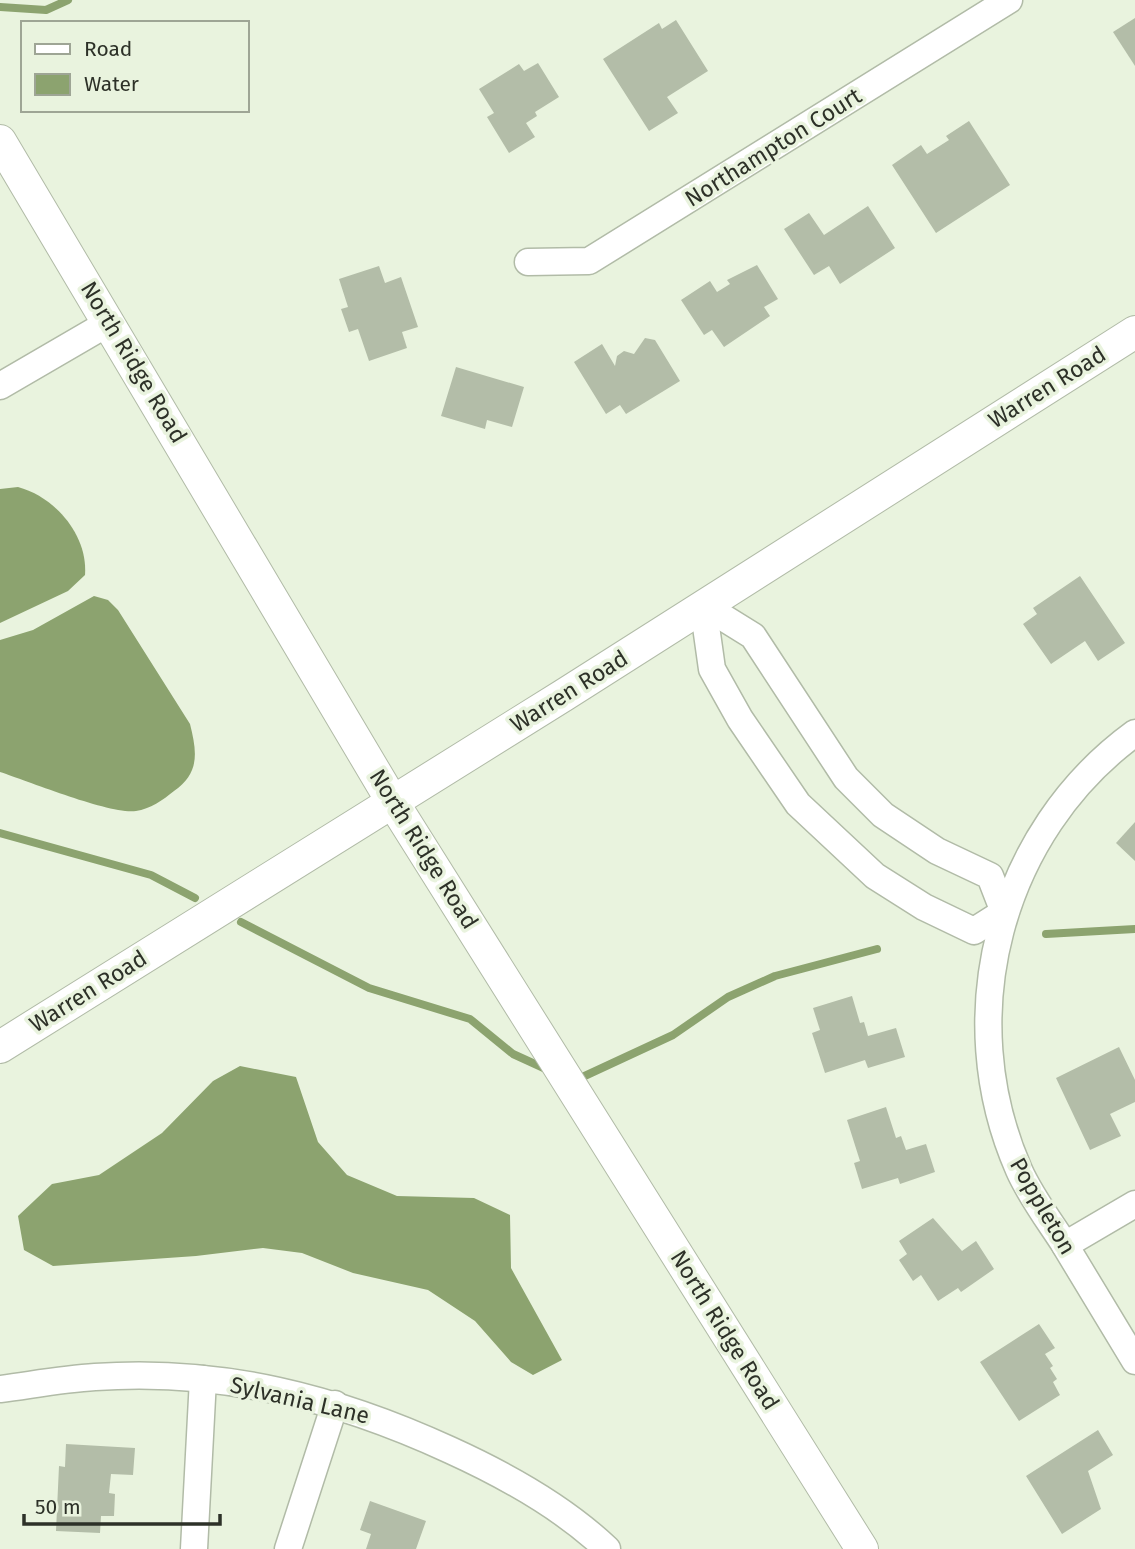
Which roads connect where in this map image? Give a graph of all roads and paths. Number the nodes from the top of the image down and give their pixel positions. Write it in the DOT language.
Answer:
graph roads {
  1 [pos="1009,0"];
  2 [pos="0,141"];
  3 [pos="528,262"];
  4 [pos="110,322"];
  5 [pos="1135,332"];
  6 [pos="0,386"];
  7 [pos="703,605"];
  8 [pos="1135,733"];
  9 [pos="393,801"];
  10 [pos="1004,912"];
  11 [pos="0,1047"];
  12 [pos="1135,1204"];
  13 [pos="1065,1245"];
  14 [pos="1135,1361"];
  15 [pos="203,1379"];
  16 [pos="0,1389"];
  17 [pos="334,1404"];
  18 [pos="194,1549"];
  19 [pos="288,1549"];
  20 [pos="607,1549"];
  21 [pos="862,1549"];
  1 -- 3 [label="street, Northampton Court"];
  2 -- 4 [label="street, North Ridge Road"];
  4 -- 6 [label="street"];
  4 -- 9 [label="street, North Ridge Road"];
  5 -- 7 [label="street, Warren Road"];
  7 -- 9 [label="street, Warren Road"];
  7 -- 10 [label="street"];
  7 -- 10 [label="street"];
  8 -- 10 [label="street, Poppleton"];
  9 -- 11 [label="street, Warren Road"];
  9 -- 21 [label="street, North Ridge Road"];
  10 -- 13 [label="street, Poppleton"];
  12 -- 13 [label="street"];
  13 -- 14 [label="street, Poppleton"];
  15 -- 16 [label="street, Sylvania Lane"];
  15 -- 17 [label="street, Sylvania Lane"];
  15 -- 18 [label="street"];
  17 -- 19 [label="street"];
  17 -- 20 [label="street, Sylvania Lane"];
}
